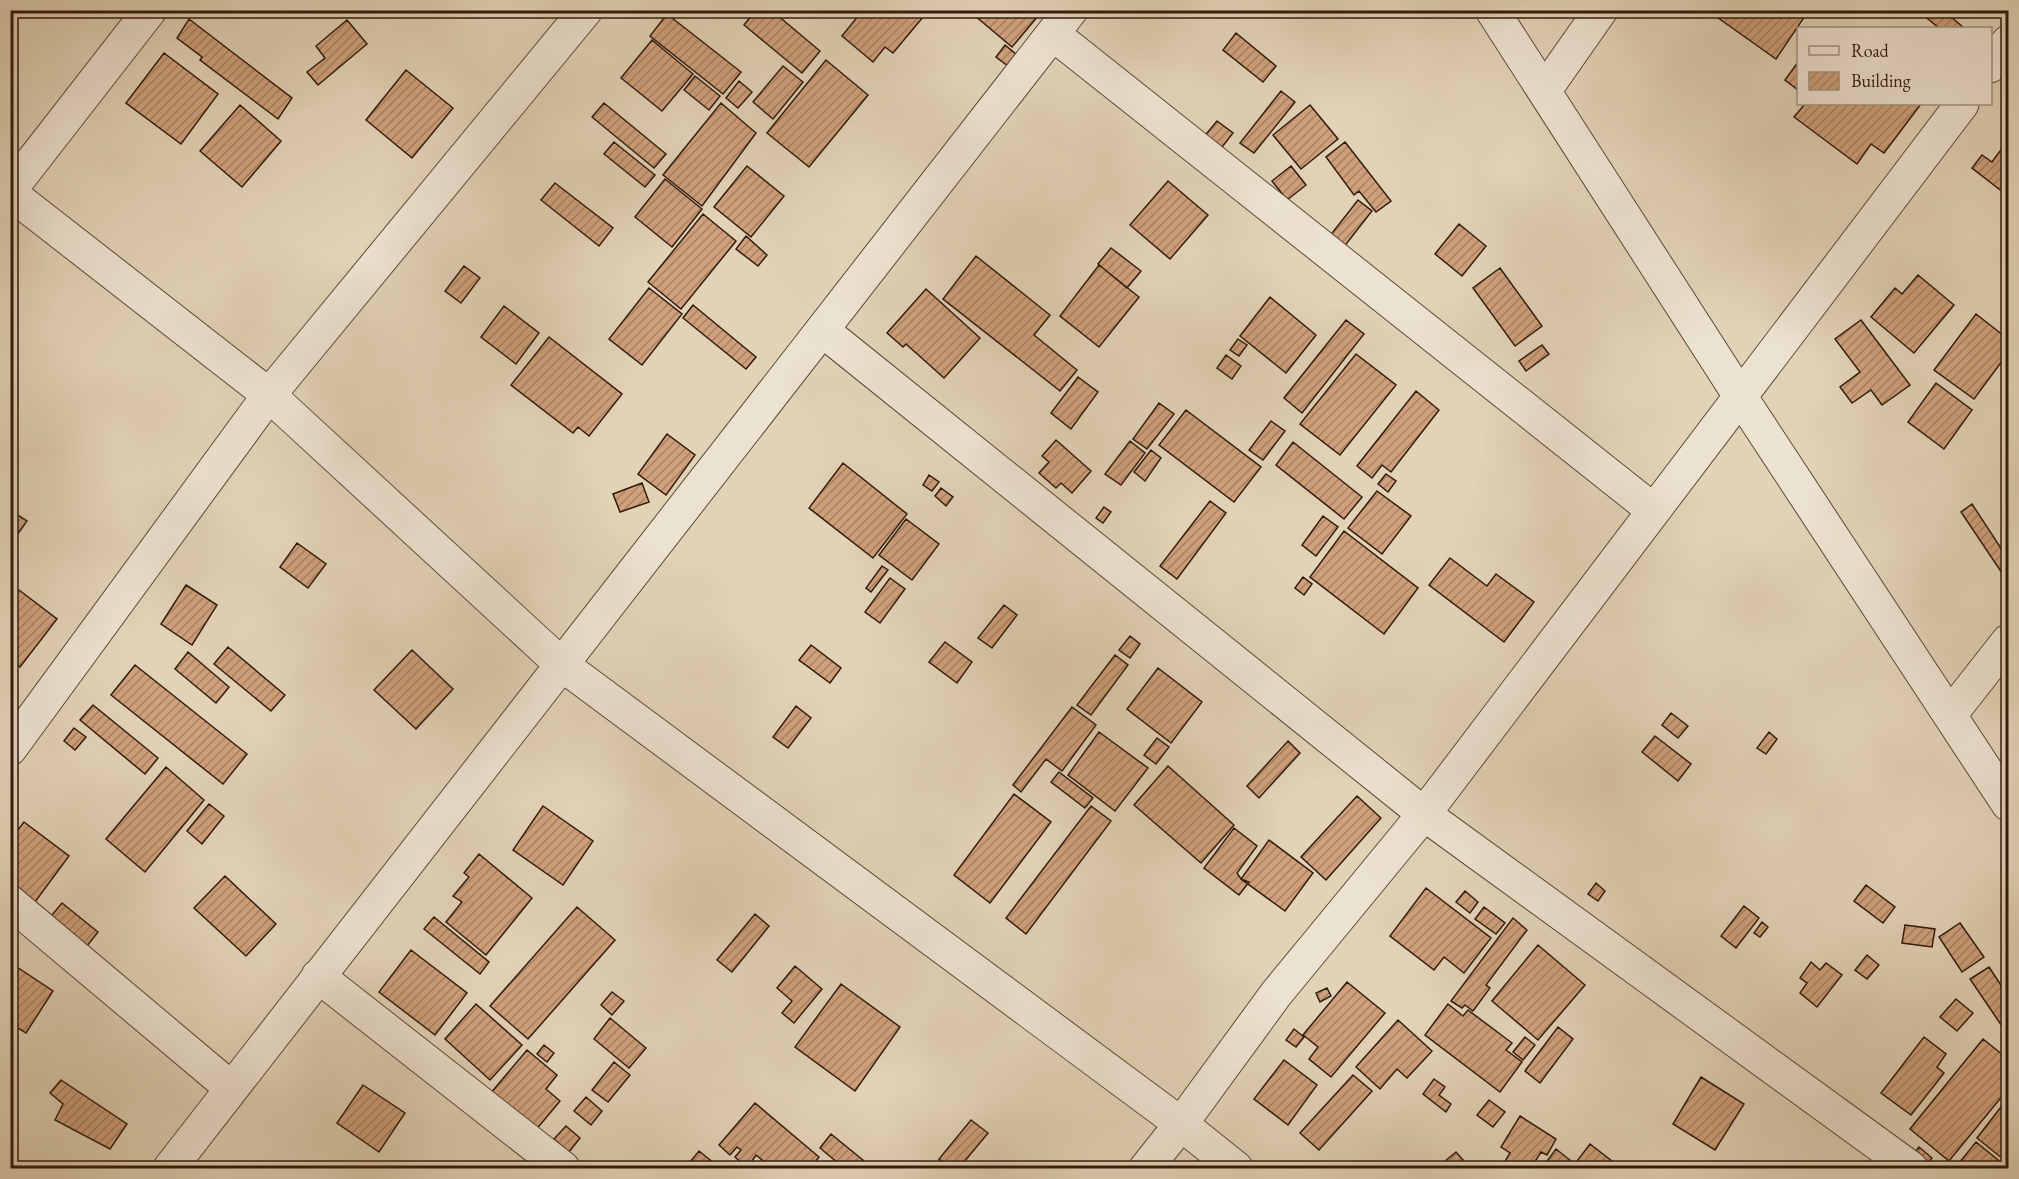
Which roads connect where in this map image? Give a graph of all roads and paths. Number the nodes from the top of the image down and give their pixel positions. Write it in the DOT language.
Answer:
graph roads {
  1 [pos="150,10"];
  2 [pos="586,10"];
  3 [pos="1492,10"];
  4 [pos="1601,10"];
  5 [pos="1062,22"];
  6 [pos="2008,42"];
  7 [pos="1992,63"];
  8 [pos="1545,90"];
  9 [pos="1961,105"];
  10 [pos="10,192"];
  11 [pos="822,330"];
  12 [pos="269,394"];
  13 [pos="1740,396"];
  14 [pos="1653,510"];
  15 [pos="2008,641"];
  16 [pos="561,664"];
  17 [pos="1950,715"];
  18 [pos="10,749"];
  19 [pos="2008,804"];
  20 [pos="1424,814"];
  21 [pos="10,902"];
  22 [pos="318,976"];
  23 [pos="231,1088"];
  24 [pos="1181,1124"];
  25 [pos="170,1168"];
  26 [pos="563,1168"];
  27 [pos="1146,1168"];
  28 [pos="1236,1168"];
  29 [pos="1911,1168"];
  1 -- 10 [label="street"];
  2 -- 12 [label="street"];
  3 -- 8 [label="street"];
  4 -- 8 [label="street"];
  5 -- 11 [label="street"];
  5 -- 14 [label="street"];
  6 -- 7 [label="street"];
  8 -- 13 [label="street"];
  9 -- 13 [label="street"];
  10 -- 12 [label="street"];
  11 -- 16 [label="street"];
  11 -- 20 [label="street"];
  12 -- 16 [label="street"];
  12 -- 18 [label="street"];
  13 -- 14 [label="street"];
  13 -- 17 [label="street"];
  14 -- 20 [label="street"];
  15 -- 17 [label="street"];
  16 -- 22 [label="street"];
  16 -- 24 [label="street"];
  17 -- 19 [label="street"];
  20 -- 24 [label="street"];
  20 -- 29 [label="street"];
  21 -- 23 [label="street"];
  22 -- 23 [label="street"];
  22 -- 26 [label="street"];
  23 -- 25 [label="street"];
  24 -- 27 [label="street"];
  24 -- 28 [label="street"];
}
